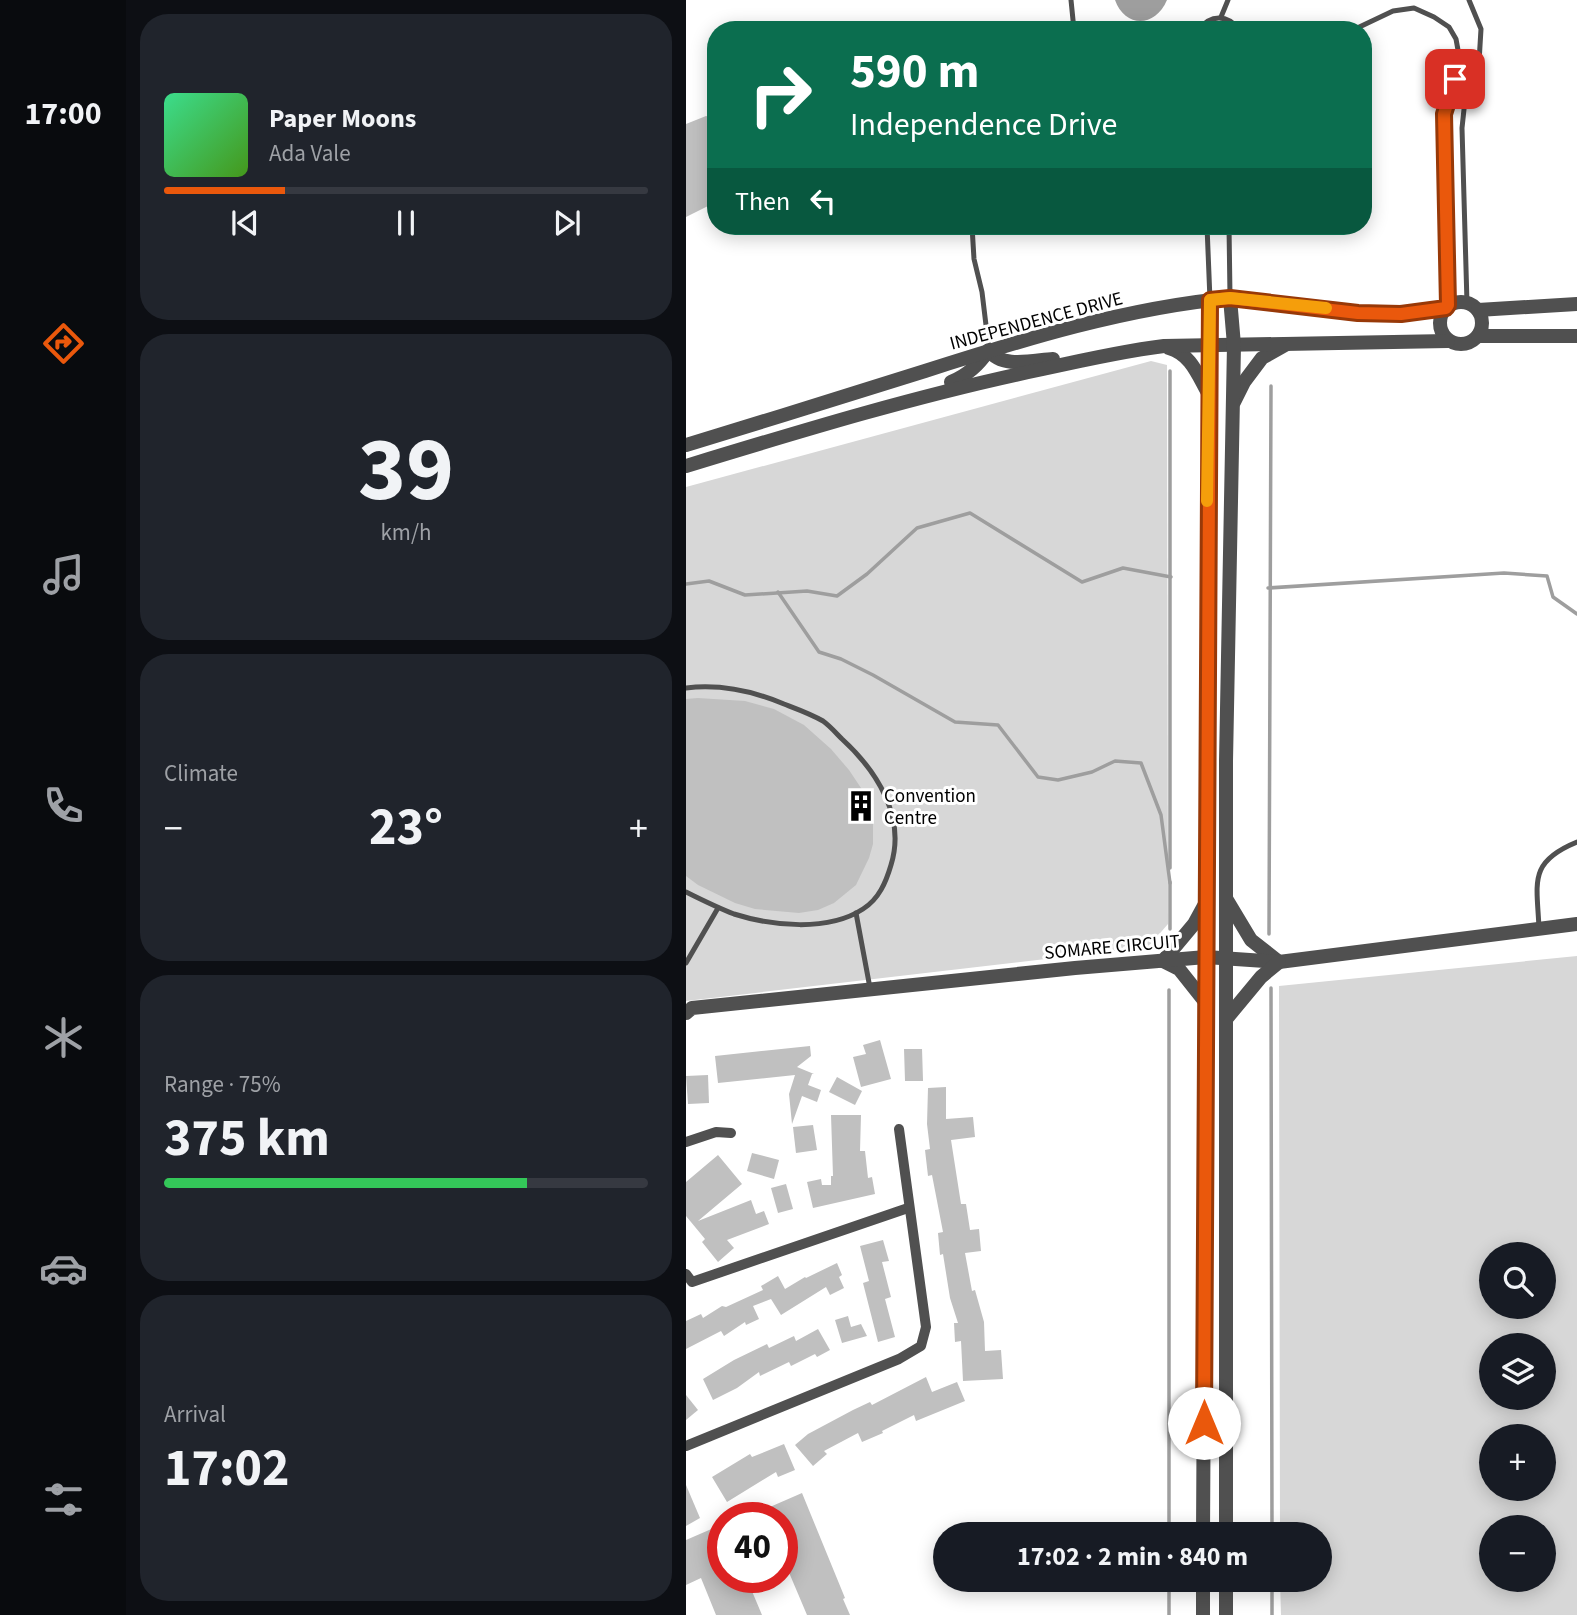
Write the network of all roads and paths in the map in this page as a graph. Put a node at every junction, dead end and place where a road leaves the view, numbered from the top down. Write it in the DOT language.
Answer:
graph roads {
  1 [pos="1071,0"];
  2 [pos="1228,0"];
  3 [pos="1469,0"];
  4 [pos="1220,17"];
  5 [pos="1073,21"];
  6 [pos="1206,21"];
  7 [pos="1230,21"];
  8 [pos="1372,21"];
  9 [pos="973,235"];
  10 [pos="1207,235"];
  11 [pos="1229,235"];
  12 [pos="1230,298"];
  13 [pos="1210,300"];
  14 [pos="1577,304"];
  15 [pos="1447,306"];
  16 [pos="1473,306"];
  17 [pos="1478,336"];
  18 [pos="1577,336"];
  19 [pos="1448,341"];
  20 [pos="1289,344"];
  21 [pos="1234,345"];
  22 [pos="1164,346"];
  23 [pos="1209,346"];
  24 [pos="989,350"];
  25 [pos="1084,360"];
  26 [pos="1208,393"];
  27 [pos="928,395"];
  28 [pos="1231,409"];
  29 [pos="686,446"];
  30 [pos="686,466"];
  31 [pos="686,688"];
  32 [pos="1577,842"];
  33 [pos="686,892"];
  34 [pos="1226,898"];
  35 [pos="1207,900"];
  36 [pos="718,908"];
  37 [pos="856,913"];
  38 [pos="1577,924"];
  39 [pos="1539,928"];
  40 [pos="1206,957"];
  41 [pos="1226,959"];
  42 [pos="1163,961"];
  43 [pos="1279,962"];
  44 [pos="686,963"];
  45 [pos="870,991"];
  46 [pos="1206,1003"];
  47 [pos="688,1009"];
  48 [pos="1227,1018"];
  49 [pos="899,1129"];
  50 [pos="732,1133"];
  51 [pos="686,1142"];
  52 [pos="908,1208"];
  53 [pos="688,1280"];
  54 [pos="686,1446"];
  55 [pos="1203,1522"];
  56 [pos="1226,1522"];
  57 [pos="1203,1592"];
  58 [pos="1226,1592"];
  59 [pos="1203,1615"];
  60 [pos="1226,1615"];
  1 -- 5 [label="lane"];
  2 -- 4 [label="lane"];
  3 -- 16 [label="lane"];
  4 -- 6 [label="lane"];
  4 -- 7 [label="lane"];
  8 -- 15 [label="lane"];
  9 -- 24 [label="lane"];
  10 -- 13 [label="lane"];
  11 -- 12 [label="lane"];
  12 -- 13 [label="street, INDEPENDENCE DRIVE"];
  12 -- 15 [label="street, INDEPENDENCE DRIVE"];
  12 -- 21 [label="street"];
  13 -- 23 [label="street"];
  13 -- 24 [label="street, INDEPENDENCE DRIVE"];
  14 -- 16 [label="street, INDEPENDENCE DRIVE"];
  15 -- 16 [label="street, INDEPENDENCE DRIVE"];
  15 -- 19 [label="street"];
  16 -- 17 [label="street"];
  17 -- 18 [label="street"];
  17 -- 19 [label="street"];
  19 -- 20 [label="street"];
  20 -- 21 [label="street"];
  20 -- 28 [label="street"];
  21 -- 23 [label="street"];
  21 -- 28 [label="street"];
  22 -- 23 [label="street"];
  22 -- 25 [label="street"];
  22 -- 26 [label="street"];
  23 -- 26 [label="street"];
  24 -- 25 [label="street"];
  24 -- 27 [label="street"];
  24 -- 29 [label="street, INDEPENDENCE DRIVE"];
  25 -- 27 [label="street"];
  26 -- 35 [label="street"];
  27 -- 30 [label="street"];
  28 -- 34 [label="street"];
  31 -- 37 [label="lane"];
  32 -- 39 [label="lane"];
  33 -- 36 [label="lane"];
  34 -- 41 [label="street"];
  34 -- 43 [label="street"];
  35 -- 40 [label="street"];
  35 -- 42 [label="street"];
  36 -- 37 [label="lane"];
  36 -- 44 [label="lane"];
  37 -- 45 [label="lane"];
  38 -- 39 [label="street, SOMARE CIRCUIT"];
  39 -- 43 [label="street, SOMARE CIRCUIT"];
  40 -- 41 [label="street, SOMARE CIRCUIT"];
  40 -- 42 [label="street, SOMARE CIRCUIT"];
  40 -- 46 [label="street"];
  41 -- 43 [label="street, SOMARE CIRCUIT"];
  41 -- 48 [label="street"];
  42 -- 45 [label="street, SOMARE CIRCUIT"];
  42 -- 46 [label="street"];
  43 -- 48 [label="street"];
  45 -- 47 [label="street, SOMARE CIRCUIT"];
  46 -- 55 [label="street"];
  48 -- 56 [label="street"];
  49 -- 52 [label="street"];
  50 -- 51 [label="street"];
  52 -- 53 [label="street"];
  52 -- 54 [label="street"];
  57 -- 59 [label="street"];
  58 -- 60 [label="street"];
}
